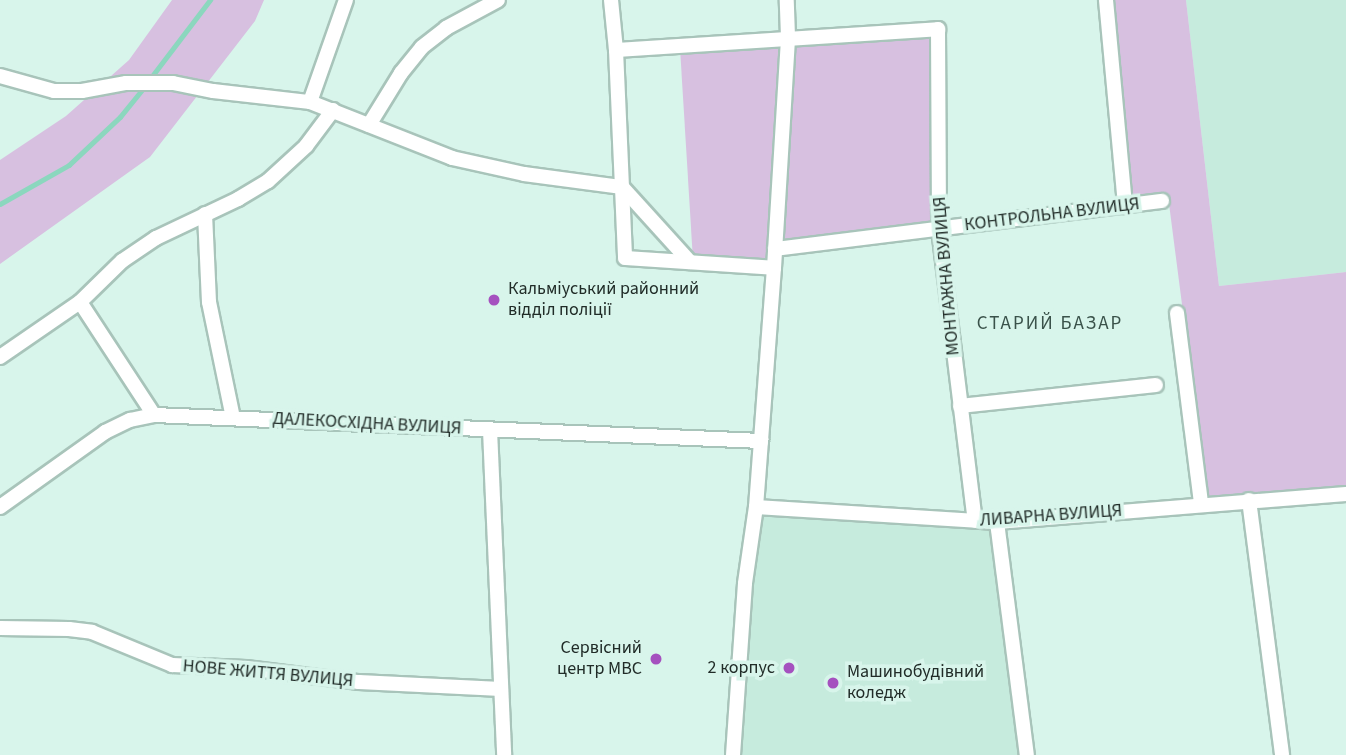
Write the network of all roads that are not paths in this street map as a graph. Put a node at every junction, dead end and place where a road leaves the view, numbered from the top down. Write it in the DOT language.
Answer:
graph roads {
  1 [pos="346,0"];
  2 [pos="498,0"];
  3 [pos="611,0"];
  4 [pos="787,0"];
  5 [pos="1106,0"];
  6 [pos="788,37"];
  7 [pos="616,50"];
  8 [pos="0,76"];
  9 [pos="310,102"];
  10 [pos="333,110"];
  11 [pos="369,125"];
  12 [pos="622,187"];
  13 [pos="1162,201"];
  14 [pos="1125,206"];
  15 [pos="205,214"];
  16 [pos="939,229"];
  17 [pos="775,249"];
  18 [pos="690,262"];
  19 [pos="774,268"];
  20 [pos="80,302"];
  21 [pos="1177,313"];
  22 [pos="0,357"];
  23 [pos="1156,385"];
  24 [pos="960,406"];
  25 [pos="154,415"];
  26 [pos="233,418"];
  27 [pos="490,429"];
  28 [pos="761,441"];
  29 [pos="1346,494"];
  30 [pos="1249,500"];
  31 [pos="1201,505"];
  32 [pos="0,507"];
  33 [pos="756,507"];
  34 [pos="975,521"];
  35 [pos="997,522"];
  36 [pos="0,628"];
  37 [pos="501,690"];
  38 [pos="504,755"];
  39 [pos="733,755"];
  40 [pos="1027,755"];
  41 [pos="1282,755"];
  1 -- 9 [label="street"];
  2 -- 11 [label="street"];
  3 -- 7 [label="street"];
  4 -- 6 [label="street"];
  5 -- 14 [label="street"];
  6 -- 7 [label="street"];
  6 -- 16 [label="street, МОНТАЖНА ВУЛИЦЯ"];
  6 -- 17 [label="street"];
  7 -- 12 [label="street"];
  8 -- 9 [label="street"];
  9 -- 10 [label="street"];
  10 -- 11 [label="street"];
  10 -- 15 [label="street"];
  11 -- 12 [label="street"];
  12 -- 18 [label="street"];
  12 -- 18 [label="street"];
  13 -- 14 [label="street, КОНТРОЛЬНА ВУЛИЦЯ"];
  14 -- 16 [label="street, КОНТРОЛЬНА ВУЛИЦЯ"];
  15 -- 20 [label="street"];
  15 -- 26 [label="street"];
  16 -- 17 [label="street, КОНТРОЛЬНА ВУЛИЦЯ"];
  16 -- 24 [label="street, МОНТАЖНА ВУЛИЦЯ"];
  17 -- 19 [label="street"];
  18 -- 19 [label="street"];
  19 -- 28 [label="street"];
  20 -- 22 [label="street"];
  20 -- 25 [label="street"];
  21 -- 31 [label="street"];
  23 -- 24 [label="street"];
  24 -- 34 [label="street, МОНТАЖНА ВУЛИЦЯ"];
  25 -- 26 [label="street, ДАЛЕКОСХІДНА ВУЛИЦЯ"];
  25 -- 32 [label="street, ДАЛЕКОСХІДНА ВУЛИЦЯ"];
  26 -- 27 [label="street, ДАЛЕКОСХІДНА ВУЛИЦЯ"];
  27 -- 28 [label="street, ДАЛЕКОСХІДНА ВУЛИЦЯ"];
  27 -- 37 [label="street"];
  28 -- 33 [label="street"];
  29 -- 30 [label="street, ЛИВАРНА ВУЛИЦЯ"];
  30 -- 31 [label="street, ЛИВАРНА ВУЛИЦЯ"];
  30 -- 41 [label="street"];
  31 -- 35 [label="street, ЛИВАРНА ВУЛИЦЯ"];
  33 -- 34 [label="street, ЛИВАРНА ВУЛИЦЯ"];
  33 -- 39 [label="street"];
  34 -- 35 [label="street, ЛИВАРНА ВУЛИЦЯ"];
  35 -- 40 [label="street"];
  36 -- 37 [label="street, НОВЕ ЖИТТЯ ВУЛИЦЯ"];
  37 -- 38 [label="street"];
}
